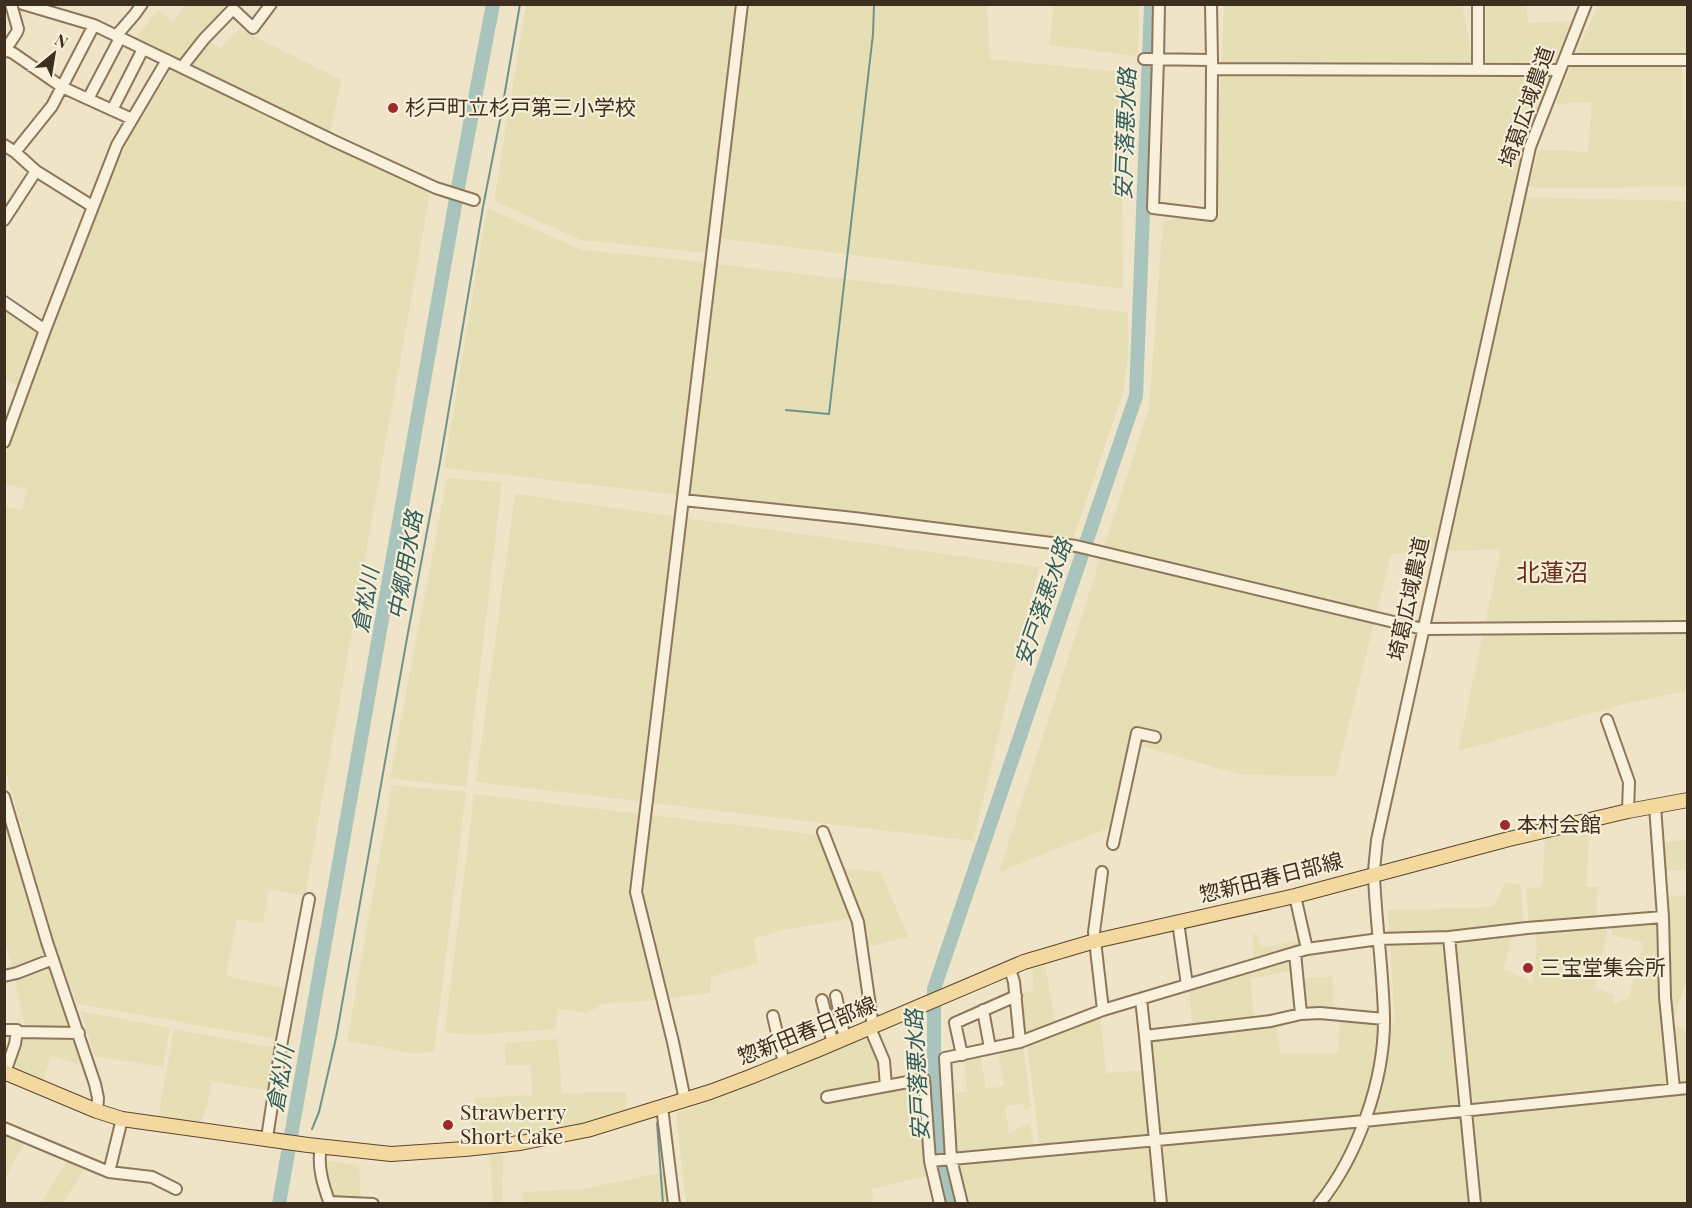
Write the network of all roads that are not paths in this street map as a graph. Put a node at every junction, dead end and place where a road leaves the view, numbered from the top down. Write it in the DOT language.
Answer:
graph roads {
  1 [pos="10,4"];
  2 [pos="23,4"];
  3 [pos="142,4"];
  4 [pos="271,4"];
  5 [pos="742,4"];
  6 [pos="1159,4"];
  7 [pos="1211,4"];
  8 [pos="1479,4"];
  9 [pos="1586,4"];
  10 [pos="231,7"];
  11 [pos="94,25"];
  12 [pos="118,37"];
  13 [pos="143,49"];
  14 [pos="5,51"];
  15 [pos="1144,59"];
  16 [pos="1157,59"];
  17 [pos="167,60"];
  18 [pos="1688,60"];
  19 [pos="1212,64"];
  20 [pos="1562,65"];
  21 [pos="182,67"];
  22 [pos="1478,69"];
  23 [pos="62,87"];
  24 [pos="88,99"];
  25 [pos="112,110"];
  26 [pos="132,119"];
  27 [pos="4,145"];
  28 [pos="15,152"];
  29 [pos="36,171"];
  30 [pos="474,200"];
  31 [pos="93,206"];
  32 [pos="4,220"];
  33 [pos="4,302"];
  34 [pos="45,330"];
  35 [pos="4,442"];
  36 [pos="684,500"];
  37 [pos="1688,627"];
  38 [pos="1423,629"];
  39 [pos="1607,720"];
  40 [pos="1155,736"];
  41 [pos="4,797"];
  42 [pos="1688,800"];
  43 [pos="1655,806"];
  44 [pos="1628,811"];
  45 [pos="9,832"];
  46 [pos="823,832"];
  47 [pos="1113,844"];
  48 [pos="1102,872"];
  49 [pos="1374,874"];
  50 [pos="1295,896"];
  51 [pos="309,899"];
  52 [pos="1663,917"];
  53 [pos="1179,922"];
  54 [pos="1449,937"];
  55 [pos="1379,939"];
  56 [pos="1095,941"];
  57 [pos="1307,949"];
  58 [pos="1295,953"];
  59 [pos="53,959"];
  60 [pos="1010,969"];
  61 [pos="4,976"];
  62 [pos="1187,985"];
  63 [pos="836,996"];
  64 [pos="1016,996"];
  65 [pos="822,999"];
  66 [pos="1141,999"];
  67 [pos="983,1010"];
  68 [pos="1103,1010"];
  69 [pos="1301,1014"];
  70 [pos="773,1016"];
  71 [pos="1384,1019"];
  72 [pos="871,1028"];
  73 [pos="4,1030"];
  74 [pos="17,1032"];
  75 [pos="79,1033"];
  76 [pos="1145,1036"];
  77 [pos="839,1041"];
  78 [pos="1020,1042"];
  79 [pos="990,1048"];
  80 [pos="962,1055"];
  81 [pos="784,1063"];
  82 [pos="5,1072"];
  83 [pos="886,1086"];
  84 [pos="1688,1088"];
  85 [pos="1674,1089"];
  86 [pos="827,1097"];
  87 [pos="685,1100"];
  88 [pos="662,1107"];
  89 [pos="1466,1110"];
  90 [pos="97,1112"];
  91 [pos="122,1119"];
  92 [pos="1364,1121"];
  93 [pos="4,1128"];
  94 [pos="267,1138"];
  95 [pos="1155,1141"];
  96 [pos="315,1145"];
  97 [pos="951,1159"];
  98 [pos="930,1161"];
  99 [pos="109,1172"];
  100 [pos="176,1189"];
  101 [pos="330,1203"];
  102 [pos="373,1203"];
  103 [pos="674,1203"];
  104 [pos="940,1203"];
  105 [pos="962,1203"];
  106 [pos="1161,1203"];
  107 [pos="1319,1203"];
  108 [pos="1475,1203"];
  1 -- 14 [label="street"];
  2 -- 11 [label="street"];
  3 -- 12 [label="street"];
  4 -- 10 [label="street"];
  5 -- 36 [label="street"];
  6 -- 16 [label="street"];
  7 -- 19 [label="street"];
  8 -- 22 [label="street"];
  9 -- 20 [label="street, 埼葛広域農道"];
  10 -- 21 [label="street"];
  11 -- 12 [label="street"];
  11 -- 23 [label="street"];
  12 -- 13 [label="street"];
  12 -- 24 [label="street"];
  13 -- 17 [label="street"];
  13 -- 25 [label="street"];
  14 -- 23 [label="street"];
  15 -- 16 [label="street"];
  16 -- 19 [label="street"];
  16 -- 19 [label="street"];
  17 -- 21 [label="street"];
  17 -- 26 [label="street"];
  18 -- 20 [label="street"];
  19 -- 22 [label="street"];
  20 -- 22 [label="street"];
  20 -- 38 [label="street, 埼葛広域農道"];
  21 -- 30 [label="street"];
  23 -- 24 [label="street"];
  23 -- 28 [label="street"];
  24 -- 25 [label="street"];
  25 -- 26 [label="street"];
  26 -- 31 [label="street"];
  27 -- 28 [label="street"];
  28 -- 29 [label="street"];
  29 -- 31 [label="street"];
  29 -- 32 [label="street"];
  31 -- 34 [label="street"];
  33 -- 34 [label="street"];
  34 -- 35 [label="street"];
  36 -- 38 [label="street"];
  36 -- 87 [label="street"];
  37 -- 38 [label="street"];
  38 -- 49 [label="street, 埼葛広域農道"];
  39 -- 44 [label="street"];
  40 -- 47 [label="street"];
  41 -- 45 [label="street"];
  42 -- 43 [label="main road, 惣新田春日部線"];
  43 -- 44 [label="main road, 惣新田春日部線"];
  43 -- 52 [label="street"];
  44 -- 49 [label="main road, 惣新田春日部線"];
  45 -- 59 [label="street"];
  46 -- 72 [label="street"];
  48 -- 56 [label="street"];
  49 -- 50 [label="main road, 惣新田春日部線"];
  49 -- 55 [label="street, 埼葛広域農道"];
  50 -- 53 [label="main road, 惣新田春日部線"];
  50 -- 57 [label="street"];
  51 -- 94 [label="street"];
  52 -- 54 [label="street"];
  52 -- 85 [label="street"];
  53 -- 56 [label="main road, 惣新田春日部線"];
  53 -- 62 [label="street"];
  54 -- 55 [label="street"];
  54 -- 89 [label="street"];
  55 -- 57 [label="street"];
  55 -- 71 [label="street, 埼葛広域農道"];
  56 -- 60 [label="main road, 惣新田春日部線"];
  56 -- 68 [label="street"];
  57 -- 58 [label="street"];
  58 -- 62 [label="street"];
  58 -- 69 [label="street"];
  59 -- 61 [label="street"];
  59 -- 75 [label="street"];
  60 -- 64 [label="street"];
  60 -- 72 [label="main road, 惣新田春日部線"];
  62 -- 66 [label="street"];
  63 -- 77 [label="street"];
  64 -- 67 [label="street"];
  64 -- 78 [label="street"];
  65 -- 77 [label="street"];
  66 -- 68 [label="street"];
  66 -- 76 [label="street"];
  67 -- 79 [label="street"];
  67 -- 80 [label="street"];
  68 -- 78 [label="street"];
  69 -- 71 [label="street"];
  69 -- 76 [label="street"];
  70 -- 81 [label="street"];
  71 -- 92 [label="street, 埼葛広域農道"];
  72 -- 77 [label="main road, 惣新田春日部線"];
  72 -- 83 [label="street"];
  73 -- 74 [label="street"];
  74 -- 75 [label="street"];
  74 -- 82 [label="street"];
  75 -- 90 [label="street"];
  76 -- 95 [label="street"];
  77 -- 81 [label="main road, 惣新田春日部線"];
  78 -- 79 [label="street"];
  79 -- 80 [label="street"];
  80 -- 97 [label="street"];
  81 -- 87 [label="main road, 惣新田春日部線"];
  82 -- 90 [label="main road, 惣新田春日部線"];
  83 -- 86 [label="street"];
  83 -- 98 [label="street"];
  84 -- 85 [label="street"];
  85 -- 89 [label="street"];
  87 -- 88 [label="main road, 惣新田春日部線"];
  88 -- 96 [label="main road, 惣新田春日部線"];
  88 -- 103 [label="street"];
  89 -- 92 [label="street"];
  89 -- 108 [label="street"];
  90 -- 91 [label="main road, 惣新田春日部線"];
  91 -- 94 [label="main road, 惣新田春日部線"];
  91 -- 99 [label="street"];
  92 -- 95 [label="street"];
  92 -- 107 [label="street, 埼葛広域農道"];
  93 -- 99 [label="street"];
  94 -- 96 [label="main road, 惣新田春日部線"];
  95 -- 97 [label="street"];
  95 -- 106 [label="street"];
  96 -- 101 [label="street"];
  97 -- 98 [label="street"];
  97 -- 105 [label="street"];
  98 -- 104 [label="street"];
  99 -- 100 [label="street"];
  101 -- 102 [label="street"];
}
